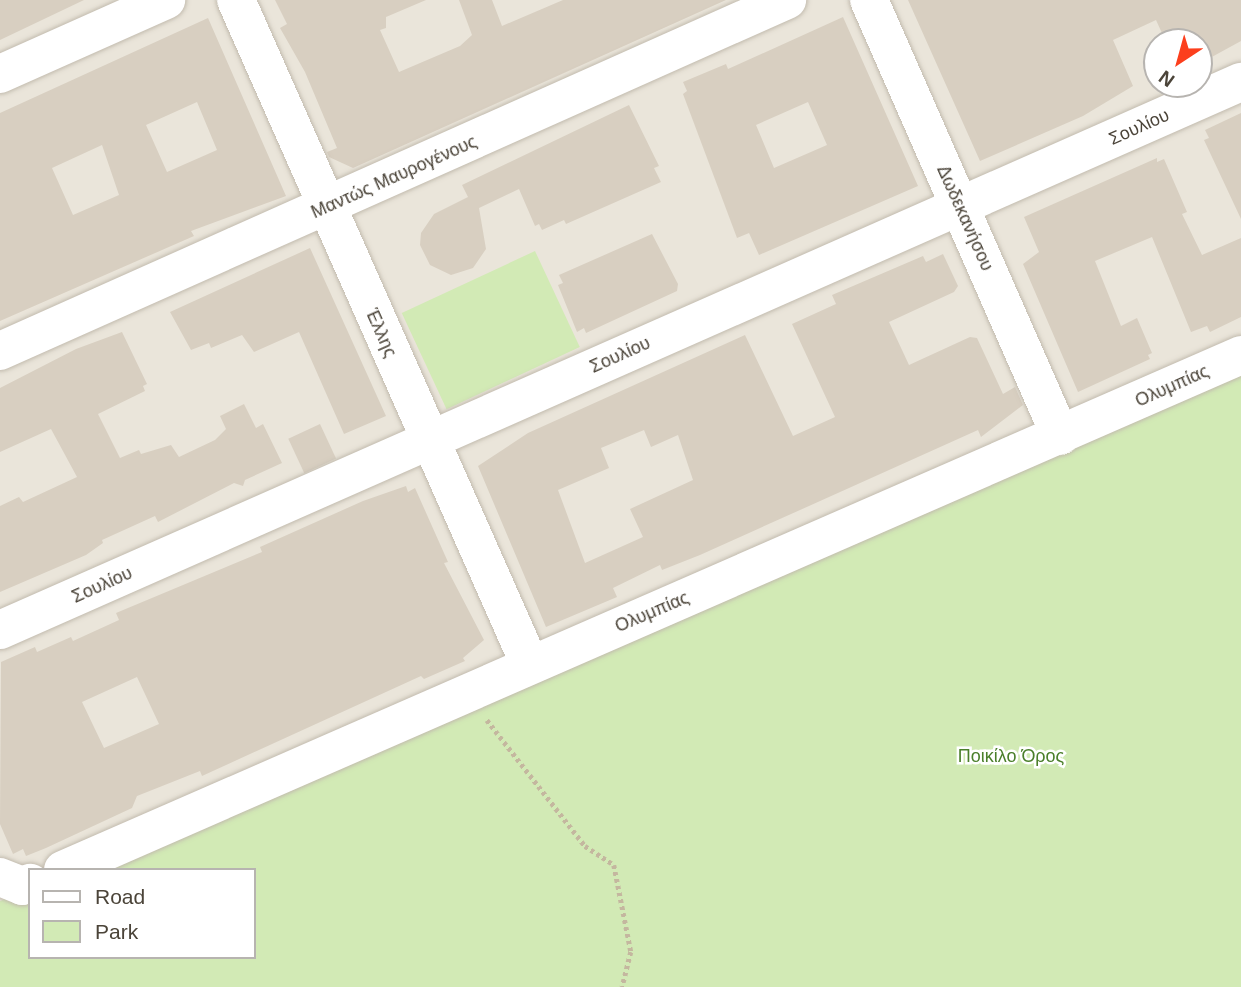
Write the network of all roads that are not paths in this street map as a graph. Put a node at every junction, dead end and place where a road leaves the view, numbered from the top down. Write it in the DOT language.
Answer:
graph roads {
  1 [pos="166,0"];
  2 [pos="236,0"];
  3 [pos="788,0"];
  4 [pos="869,0"];
  5 [pos="0,74"];
  6 [pos="1241,82"];
  7 [pos="960,206"];
  8 [pos="326,208"];
  9 [pos="0,351"];
  10 [pos="1241,355"];
  11 [pos="1060,436"];
  12 [pos="428,439"];
  13 [pos="0,630"];
  14 [pos="530,665"];
  15 [pos="68,868"];
  1 -- 5 [label="street"];
  2 -- 8 [label="street, Έλλης"];
  3 -- 8 [label="street, Μαντώς Μαυρογένους"];
  4 -- 7 [label="street, Δωδεκανήσου"];
  6 -- 7 [label="street, Σουλίου"];
  7 -- 11 [label="street, Δωδεκανήσου"];
  7 -- 12 [label="street, Σουλίου"];
  8 -- 9 [label="street, Μαντώς Μαυρογένους"];
  8 -- 12 [label="street, Έλλης"];
  10 -- 11 [label="street, Ολυμπίας"];
  11 -- 14 [label="street, Ολυμπίας"];
  12 -- 13 [label="street, Σουλίου"];
  12 -- 14 [label="street, Έλλης"];
  14 -- 15 [label="street, Ολυμπίας"];
}
